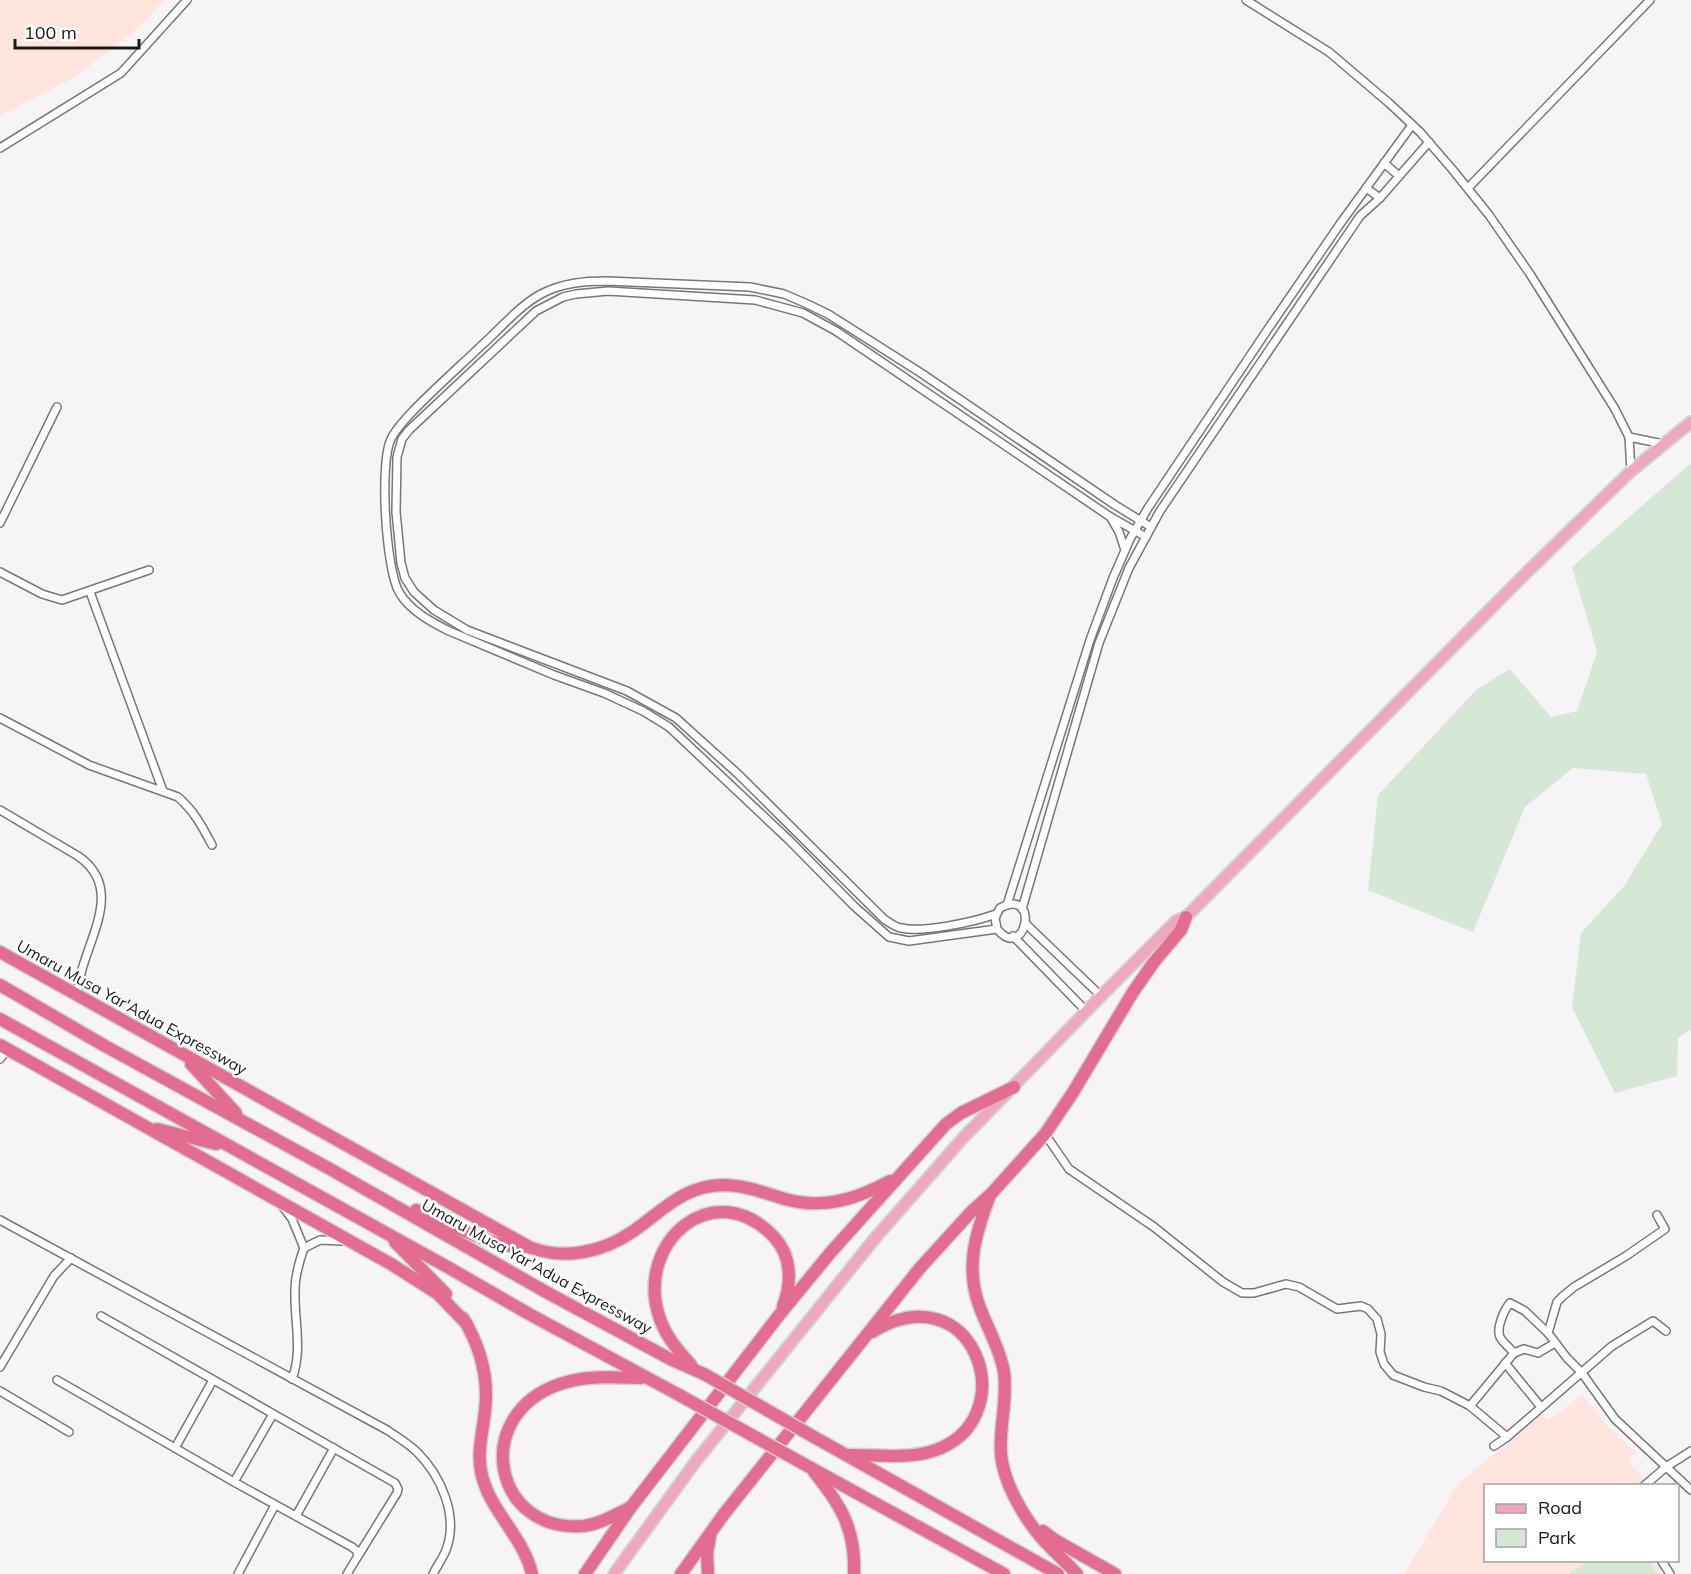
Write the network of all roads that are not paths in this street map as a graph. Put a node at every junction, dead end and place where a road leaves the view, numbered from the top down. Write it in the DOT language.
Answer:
graph roads {
  1 [pos="187,0"];
  2 [pos="1246,0"];
  3 [pos="1650,0"];
  4 [pos="1412,125"];
  5 [pos="1429,142"];
  6 [pos="0,148"];
  7 [pos="1384,163"];
  8 [pos="1399,176"];
  9 [pos="1366,188"];
  10 [pos="1468,188"];
  11 [pos="1380,198"];
  12 [pos="57,407"];
  13 [pos="1691,422"];
  14 [pos="1629,437"];
  15 [pos="1663,444"];
  16 [pos="1631,471"];
  17 [pos="1148,508"];
  18 [pos="1124,511"];
  19 [pos="1109,516"];
  20 [pos="1141,521"];
  21 [pos="0,523"];
  22 [pos="1151,527"];
  23 [pos="1135,532"];
  24 [pos="1146,537"];
  25 [pos="1125,550"];
  26 [pos="149,570"];
  27 [pos="0,572"];
  28 [pos="90,592"];
  29 [pos="423,601"];
  30 [pos="416,610"];
  31 [pos="0,718"];
  32 [pos="738,774"];
  33 [pos="729,782"];
  34 [pos="163,791"];
  35 [pos="1039,803"];
  36 [pos="1050,806"];
  37 [pos="0,810"];
  38 [pos="798,833"];
  39 [pos="789,840"];
  40 [pos="212,845"];
  41 [pos="862,898"];
  42 [pos="1007,905"];
  43 [pos="854,906"];
  44 [pos="1022,909"];
  45 [pos="996,914"];
  46 [pos="1186,917"];
  47 [pos="1026,924"];
  48 [pos="997,929"];
  49 [pos="1013,936"];
  50 [pos="1,953"];
  51 [pos="0,985"];
  52 [pos="77,996"];
  53 [pos="1101,996"];
  54 [pos="1086,1011"];
  55 [pos="0,1019"];
  56 [pos="2,1051"];
  57 [pos="182,1055"];
  58 [pos="1014,1087"];
  59 [pos="243,1121"];
  60 [pos="141,1125"];
  61 [pos="1045,1134"];
  62 [pos="234,1149"];
  63 [pos="899,1176"];
  64 [pos="991,1194"];
  65 [pos="279,1202"];
  66 [pos="397,1207"];
  67 [pos="1657,1215"];
  68 [pos="0,1220"];
  69 [pos="388,1235"];
  70 [pos="350,1241"];
  71 [pos="304,1248"];
  72 [pos="531,1248"];
  73 [pos="71,1258"];
  74 [pos="780,1314"];
  75 [pos="101,1316"];
  76 [pos="467,1324"];
  77 [pos="1666,1331"];
  78 [pos="1548,1333"];
  79 [pos="866,1335"];
  80 [pos="1556,1343"];
  81 [pos="1514,1353"];
  82 [pos="1504,1363"];
  83 [pos="0,1368"];
  84 [pos="699,1371"];
  85 [pos="1582,1373"];
  86 [pos="645,1378"];
  87 [pos="57,1380"];
  88 [pos="213,1380"];
  89 [pos="292,1380"];
  90 [pos="0,1391"];
  91 [pos="1470,1406"];
  92 [pos="1541,1407"];
  93 [pos="273,1414"];
  94 [pos="69,1432"];
  95 [pos="1507,1437"];
  96 [pos="1494,1446"];
  97 [pos="175,1448"];
  98 [pos="334,1448"];
  99 [pos="1691,1451"];
  100 [pos="846,1455"];
  101 [pos="806,1465"];
  102 [pos="1666,1467"];
  103 [pos="234,1482"];
  104 [pos="1645,1484"];
  105 [pos="1691,1490"];
  106 [pos="275,1505"];
  107 [pos="631,1507"];
  108 [pos="296,1516"];
  109 [pos="1029,1518"];
  110 [pos="711,1534"];
  111 [pos="358,1556"];
  112 [pos="238,1574"];
  113 [pos="347,1574"];
  114 [pos="433,1574"];
  115 [pos="532,1574"];
  116 [pos="585,1574"];
  117 [pos="614,1574"];
  118 [pos="681,1574"];
  119 [pos="708,1574"];
  120 [pos="854,1574"];
  121 [pos="1004,1574"];
  122 [pos="1058,1574"];
  123 [pos="1077,1574"];
  124 [pos="1115,1574"];
  1 -- 6 [label="street"];
  2 -- 4 [label="street"];
  3 -- 10 [label="street"];
  4 -- 5 [label="street"];
  4 -- 7 [label="street"];
  5 -- 8 [label="street"];
  5 -- 10 [label="street"];
  7 -- 8 [label="street"];
  7 -- 9 [label="street"];
  8 -- 11 [label="street"];
  9 -- 11 [label="street"];
  9 -- 17 [label="street"];
  10 -- 14 [label="street"];
  11 -- 22 [label="street"];
  12 -- 21 [label="street"];
  13 -- 15 [label="main road"];
  14 -- 15 [label="street"];
  14 -- 16 [label="street"];
  15 -- 16 [label="main road"];
  16 -- 46 [label="main road"];
  17 -- 18 [label="street"];
  17 -- 20 [label="street"];
  18 -- 20 [label="street"];
  18 -- 30 [label="street"];
  19 -- 23 [label="street"];
  19 -- 25 [label="street"];
  19 -- 29 [label="street"];
  20 -- 22 [label="street"];
  20 -- 23 [label="street"];
  22 -- 24 [label="street"];
  23 -- 24 [label="street"];
  23 -- 25 [label="street"];
  24 -- 36 [label="street"];
  25 -- 35 [label="street"];
  26 -- 28 [label="street"];
  27 -- 28 [label="street"];
  28 -- 34 [label="street"];
  29 -- 30 [label="street"];
  29 -- 32 [label="street"];
  30 -- 33 [label="street"];
  31 -- 34 [label="street"];
  32 -- 33 [label="street"];
  32 -- 38 [label="street"];
  33 -- 39 [label="street"];
  34 -- 40 [label="street"];
  35 -- 36 [label="street"];
  35 -- 42 [label="street"];
  36 -- 44 [label="street"];
  37 -- 52 [label="street"];
  38 -- 39 [label="street"];
  38 -- 41 [label="street"];
  39 -- 43 [label="street"];
  41 -- 43 [label="street"];
  41 -- 45 [label="street"];
  42 -- 44 [label="street"];
  42 -- 45 [label="street"];
  43 -- 48 [label="street"];
  44 -- 47 [label="street"];
  45 -- 48 [label="street"];
  46 -- 53 [label="main road"];
  46 -- 61 [label="highway"];
  47 -- 49 [label="street"];
  47 -- 53 [label="street"];
  48 -- 49 [label="street"];
  49 -- 54 [label="street"];
  50 -- 52 [label="highway, Umaru Musa Yar'Adua Expressway"];
  51 -- 59 [label="highway, Umaru Musa Yar'Adua Expressway"];
  52 -- 57 [label="highway, Umaru Musa Yar'Adua Expressway"];
  53 -- 54 [label="main road"];
  54 -- 58 [label="main road"];
  55 -- 62 [label="highway"];
  56 -- 60 [label="highway"];
  57 -- 59 [label="highway"];
  57 -- 72 [label="highway, Umaru Musa Yar'Adua Expressway"];
  58 -- 63 [label="highway"];
  58 -- 117 [label="main road"];
  59 -- 66 [label="highway, Umaru Musa Yar'Adua Expressway"];
  60 -- 62 [label="highway"];
  60 -- 65 [label="highway"];
  61 -- 64 [label="highway"];
  61 -- 91 [label="street"];
  62 -- 69 [label="highway"];
  63 -- 72 [label="highway"];
  63 -- 74 [label="highway"];
  64 -- 79 [label="highway"];
  64 -- 109 [label="highway"];
  65 -- 70 [label="highway"];
  65 -- 71 [label="street"];
  66 -- 72 [label="highway"];
  66 -- 84 [label="highway, Umaru Musa Yar'Adua Expressway"];
  67 -- 78 [label="street"];
  68 -- 73 [label="street"];
  69 -- 76 [label="highway"];
  69 -- 86 [label="highway"];
  70 -- 71 [label="street"];
  70 -- 76 [label="highway"];
  71 -- 89 [label="street"];
  73 -- 83 [label="street"];
  73 -- 89 [label="street"];
  74 -- 84 [label="highway"];
  74 -- 107 [label="highway"];
  75 -- 88 [label="street"];
  76 -- 115 [label="highway"];
  77 -- 85 [label="street"];
  78 -- 80 [label="street"];
  78 -- 81 [label="street"];
  79 -- 100 [label="highway"];
  79 -- 110 [label="highway"];
  80 -- 81 [label="street"];
  80 -- 85 [label="street"];
  81 -- 82 [label="street"];
  82 -- 91 [label="street"];
  82 -- 92 [label="street"];
  84 -- 100 [label="highway, Umaru Musa Yar'Adua Expressway, bridge"];
  85 -- 92 [label="street"];
  85 -- 102 [label="street"];
  86 -- 101 [label="highway, bridge"];
  86 -- 107 [label="highway"];
  87 -- 97 [label="street"];
  88 -- 93 [label="street"];
  88 -- 97 [label="street"];
  89 -- 114 [label="street"];
  90 -- 94 [label="street"];
  91 -- 95 [label="street"];
  92 -- 95 [label="street"];
  93 -- 98 [label="street"];
  93 -- 103 [label="street"];
  95 -- 96 [label="street"];
  97 -- 103 [label="street"];
  98 -- 108 [label="street"];
  98 -- 111 [label="street"];
  99 -- 102 [label="street"];
  100 -- 122 [label="highway, Umaru Musa Yar'Adua Expressway"];
  101 -- 120 [label="highway"];
  101 -- 121 [label="highway"];
  102 -- 104 [label="street"];
  102 -- 105 [label="street"];
  103 -- 106 [label="street"];
  106 -- 108 [label="street"];
  106 -- 112 [label="street"];
  107 -- 116 [label="highway"];
  108 -- 111 [label="street"];
  109 -- 123 [label="highway"];
  109 -- 124 [label="highway"];
  110 -- 118 [label="highway"];
  110 -- 119 [label="highway"];
  111 -- 113 [label="street"];
}
